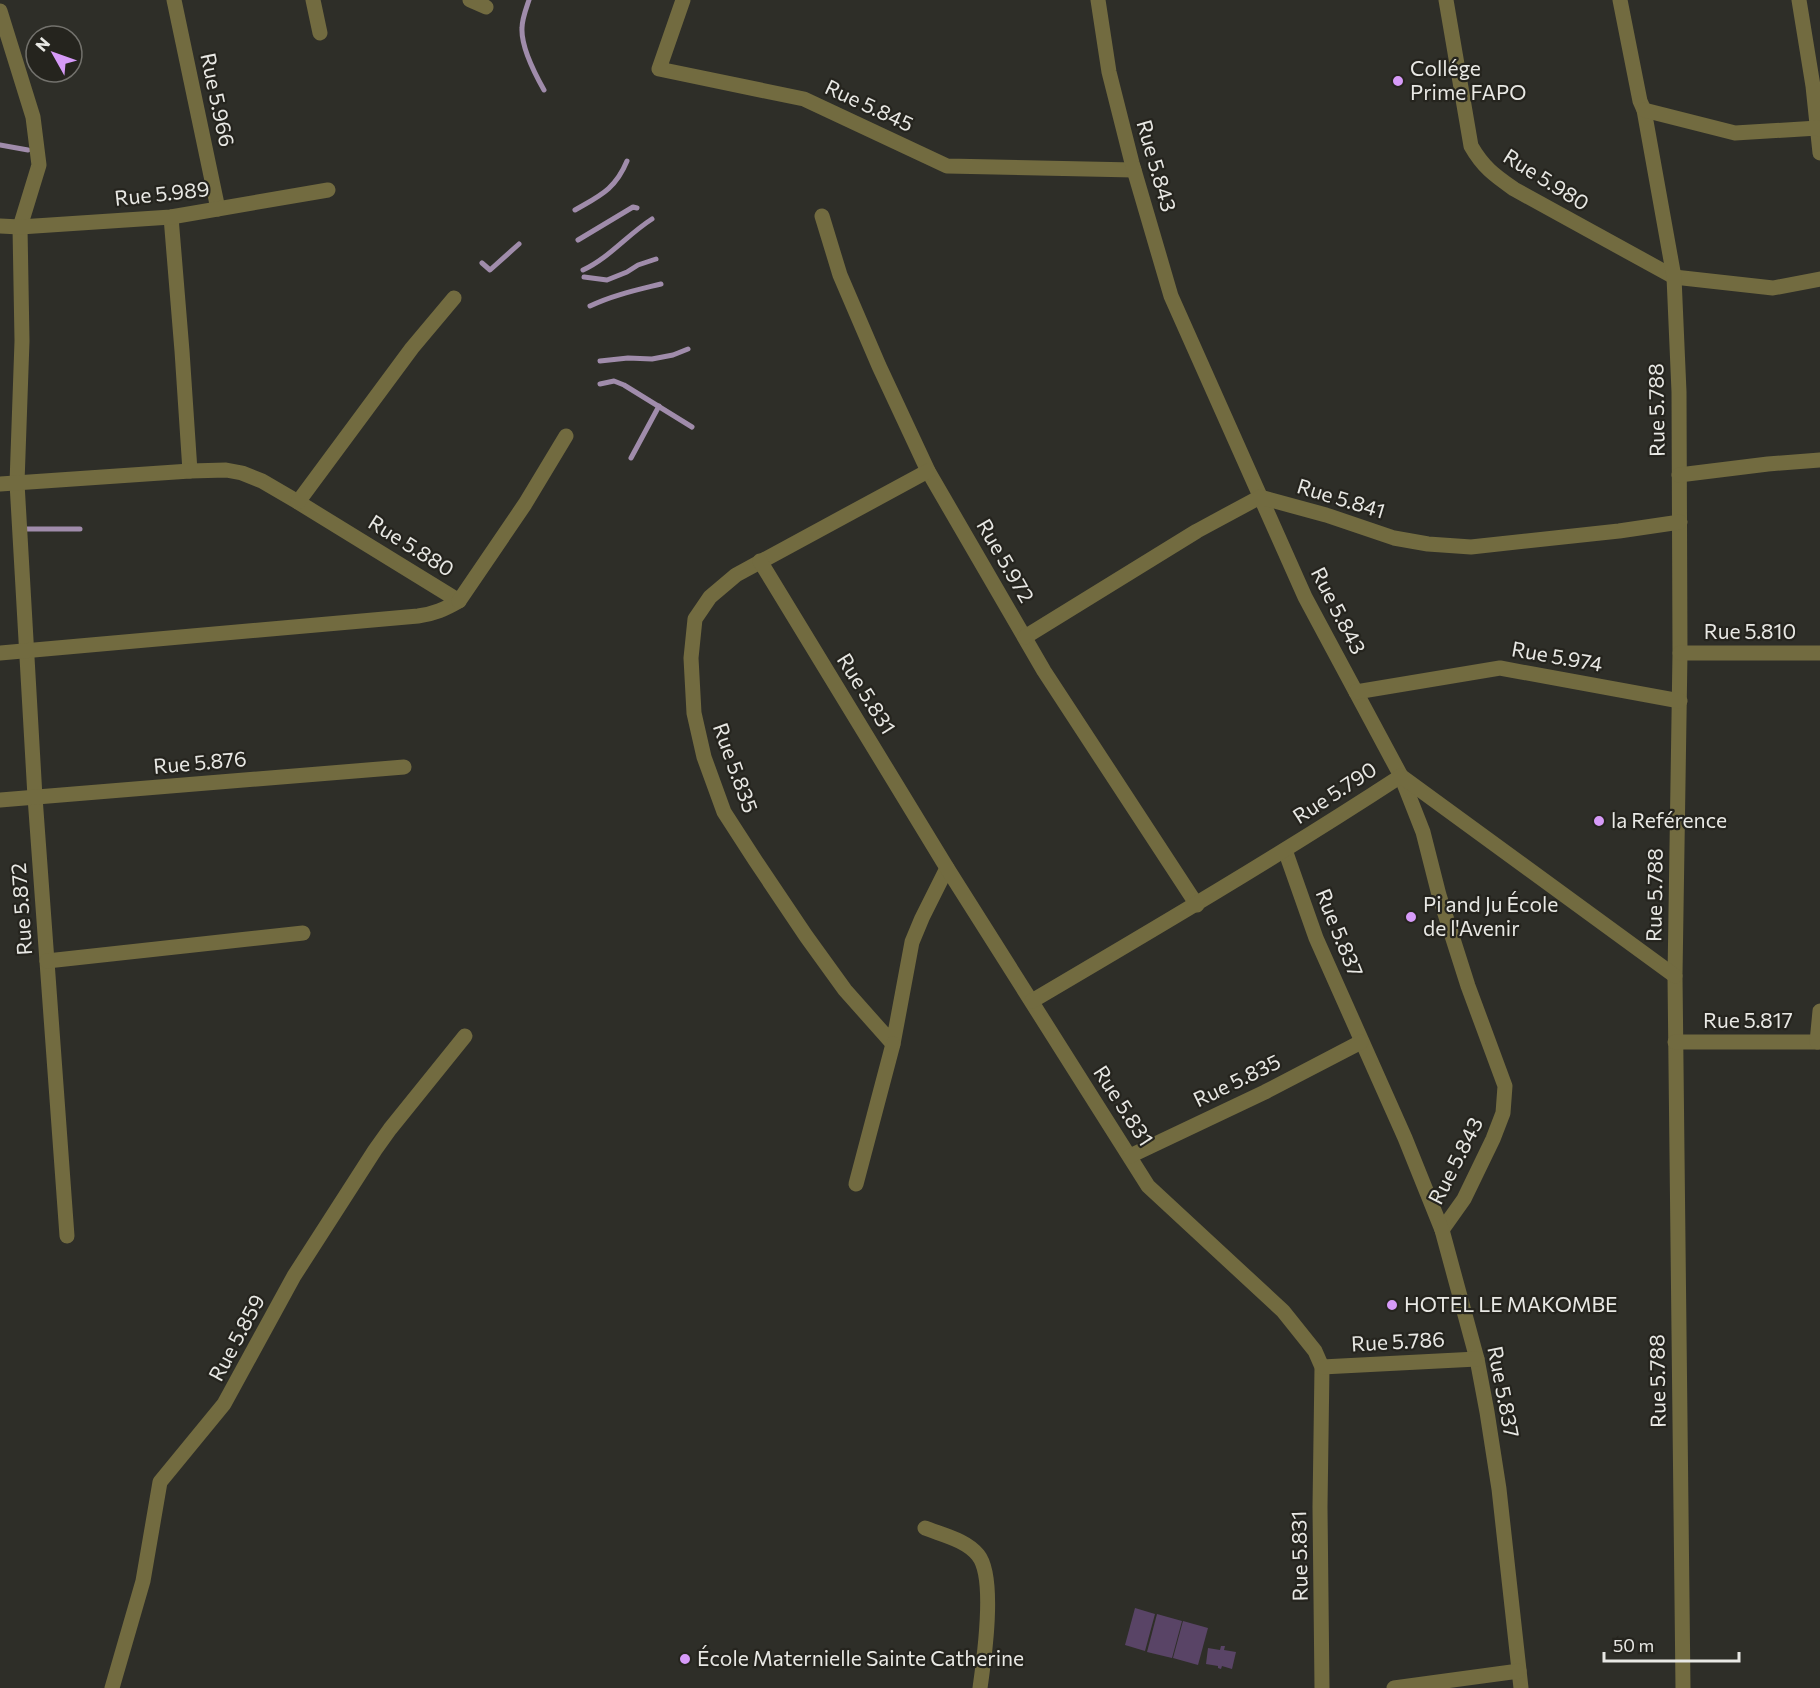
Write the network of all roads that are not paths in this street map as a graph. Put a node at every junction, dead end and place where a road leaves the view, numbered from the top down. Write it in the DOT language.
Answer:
graph roads {
  1 [pos="174,0"];
  2 [pos="313,0"];
  3 [pos="470,0"];
  4 [pos="683,0"];
  5 [pos="1098,0"];
  6 [pos="1446,0"];
  7 [pos="1620,0"];
  8 [pos="1799,0"];
  9 [pos="486,7"];
  10 [pos="0,11"];
  11 [pos="320,33"];
  12 [pos="1644,110"];
  13 [pos="1819,129"];
  14 [pos="1820,153"];
  15 [pos="1134,170"];
  16 [pos="328,190"];
  17 [pos="218,209"];
  18 [pos="822,216"];
  19 [pos="171,218"];
  20 [pos="0,226"];
  21 [pos="20,227"];
  22 [pos="1674,277"];
  23 [pos="1820,279"];
  24 [pos="454,297"];
  25 [pos="566,436"];
  26 [pos="1820,460"];
  27 [pos="190,471"];
  28 [pos="928,471"];
  29 [pos="1679,475"];
  30 [pos="17,483"];
  31 [pos="0,484"];
  32 [pos="1260,497"];
  33 [pos="298,501"];
  34 [pos="1680,522"];
  35 [pos="760,561"];
  36 [pos="459,601"];
  37 [pos="1025,637"];
  38 [pos="27,651"];
  39 [pos="1820,652"];
  40 [pos="0,653"];
  41 [pos="1680,654"];
  42 [pos="1356,692"];
  43 [pos="1680,701"];
  44 [pos="404,767"];
  45 [pos="1401,776"];
  46 [pos="35,797"];
  47 [pos="0,800"];
  48 [pos="1285,850"];
  49 [pos="947,868"];
  50 [pos="1197,904"];
  51 [pos="303,933"];
  52 [pos="47,961"];
  53 [pos="1675,976"];
  54 [pos="1032,1001"];
  55 [pos="1820,1011"];
  56 [pos="465,1036"];
  57 [pos="1361,1042"];
  58 [pos="1675,1042"];
  59 [pos="1818,1042"];
  60 [pos="893,1044"];
  61 [pos="1130,1156"];
  62 [pos="856,1184"];
  63 [pos="1443,1230"];
  64 [pos="67,1236"];
  65 [pos="1477,1359"];
  66 [pos="1322,1367"];
  67 [pos="925,1528"];
  68 [pos="1519,1671"];
  69 [pos="112,1688"];
  70 [pos="980,1688"];
  71 [pos="1322,1688"];
  72 [pos="1394,1688"];
  73 [pos="1521,1688"];
  74 [pos="1683,1688"];
  1 -- 17 [label="street, Rue 5.966"];
  2 -- 11 [label="street"];
  3 -- 9 [label="street"];
  4 -- 15 [label="street, Rue 5.845"];
  5 -- 15 [label="street, Rue 5.843"];
  6 -- 22 [label="street, Rue 5.980"];
  7 -- 12 [label="street, Rue 5.788"];
  8 -- 13 [label="street"];
  10 -- 21 [label="street, Rue 5.872"];
  12 -- 13 [label="street"];
  12 -- 22 [label="street, Rue 5.788"];
  13 -- 14 [label="street"];
  15 -- 32 [label="street, Rue 5.843"];
  16 -- 17 [label="street, Rue 5.989"];
  17 -- 19 [label="street, Rue 5.989"];
  18 -- 28 [label="street, Rue 5.972"];
  19 -- 21 [label="street, Rue 5.989"];
  19 -- 27 [label="street"];
  20 -- 21 [label="street, Rue 5.989"];
  21 -- 30 [label="street, Rue 5.872"];
  22 -- 23 [label="street"];
  22 -- 29 [label="street, Rue 5.788"];
  24 -- 33 [label="street"];
  25 -- 36 [label="street"];
  26 -- 29 [label="street"];
  27 -- 30 [label="street, Rue 5.880"];
  27 -- 33 [label="street, Rue 5.880"];
  28 -- 35 [label="street, Rue 5.835"];
  28 -- 37 [label="street, Rue 5.972"];
  29 -- 34 [label="street, Rue 5.788"];
  30 -- 31 [label="street, Rue 5.880"];
  30 -- 38 [label="street, Rue 5.872"];
  32 -- 34 [label="street, Rue 5.841"];
  32 -- 37 [label="street"];
  32 -- 42 [label="street, Rue 5.843"];
  33 -- 36 [label="street, Rue 5.880"];
  34 -- 41 [label="street, Rue 5.788"];
  35 -- 49 [label="street, Rue 5.831"];
  35 -- 60 [label="street, Rue 5.835"];
  36 -- 38 [label="street, Rue 5.880"];
  37 -- 50 [label="street, Rue 5.972"];
  38 -- 40 [label="street, Rue 5.880"];
  38 -- 46 [label="street, Rue 5.872"];
  39 -- 41 [label="street, Rue 5.810"];
  41 -- 43 [label="street, Rue 5.788"];
  42 -- 43 [label="street, Rue 5.974"];
  42 -- 45 [label="street, Rue 5.843"];
  43 -- 53 [label="street, Rue 5.788"];
  44 -- 46 [label="street, Rue 5.876"];
  45 -- 48 [label="street, Rue 5.790"];
  45 -- 53 [label="street, Rue 5.790"];
  45 -- 63 [label="street, Rue 5.843"];
  46 -- 47 [label="street, Rue 5.876"];
  46 -- 52 [label="street, Rue 5.872"];
  48 -- 50 [label="street, Rue 5.790"];
  48 -- 57 [label="street, Rue 5.837"];
  49 -- 54 [label="street, Rue 5.831"];
  49 -- 60 [label="street"];
  50 -- 54 [label="street, Rue 5.790"];
  51 -- 52 [label="street"];
  52 -- 64 [label="street, Rue 5.872"];
  53 -- 58 [label="street, Rue 5.788"];
  54 -- 61 [label="street, Rue 5.831"];
  55 -- 59 [label="street"];
  56 -- 69 [label="street, Rue 5.859"];
  57 -- 61 [label="street, Rue 5.835"];
  57 -- 63 [label="street, Rue 5.837"];
  58 -- 59 [label="street, Rue 5.817"];
  58 -- 74 [label="street, Rue 5.788"];
  60 -- 62 [label="street"];
  61 -- 66 [label="street, Rue 5.831"];
  63 -- 65 [label="street, Rue 5.837"];
  65 -- 66 [label="street, Rue 5.786"];
  65 -- 68 [label="street, Rue 5.837"];
  66 -- 71 [label="street, Rue 5.831"];
  67 -- 70 [label="street"];
  68 -- 72 [label="street"];
  68 -- 73 [label="street, Rue 5.837"];
}
